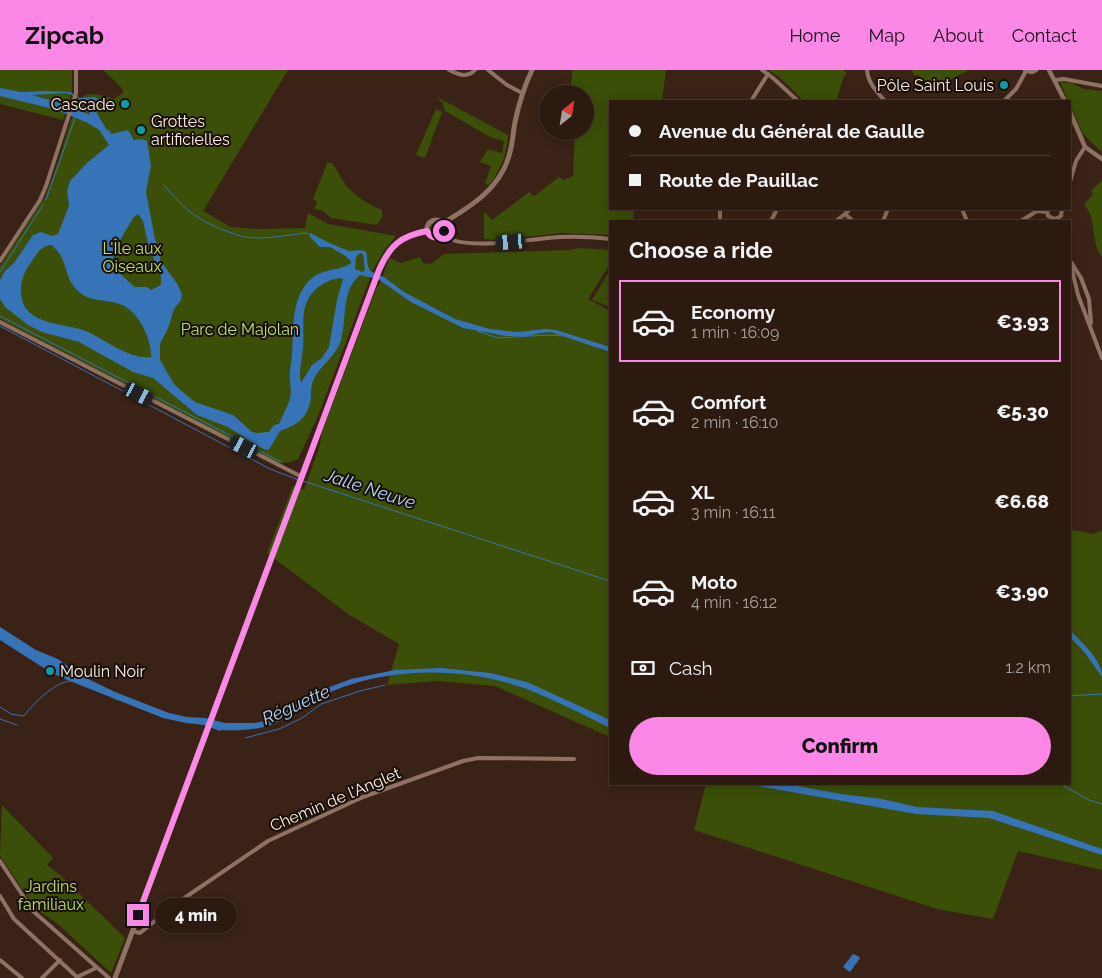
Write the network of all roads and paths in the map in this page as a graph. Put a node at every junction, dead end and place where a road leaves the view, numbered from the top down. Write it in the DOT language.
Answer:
graph roads {
  1 [pos="76,70"];
  2 [pos="449,70"];
  3 [pos="475,70"];
  4 [pos="532,70"];
  5 [pos="762,70"];
  6 [pos="867,70"];
  7 [pos="1026,70"];
  8 [pos="1036,70"];
  9 [pos="1049,70"];
  10 [pos="491,71"];
  11 [pos="768,74"];
  12 [pos="1055,80"];
  13 [pos="1102,86"];
  14 [pos="522,93"];
  15 [pos="752,100"];
  16 [pos="797,100"];
  17 [pos="884,100"];
  18 [pos="1005,100"];
  19 [pos="1065,100"];
  20 [pos="1071,114"];
  21 [pos="1085,147"];
  22 [pos="1102,159"];
  23 [pos="1071,178"];
  24 [pos="849,210"];
  25 [pos="1047,210"];
  26 [pos="845,214"];
  27 [pos="837,220"];
  28 [pos="852,220"];
  29 [pos="1023,220"];
  30 [pos="1057,220"];
  31 [pos="443,223"];
  32 [pos="427,231"];
  33 [pos="443,234"];
  34 [pos="609,239"];
  35 [pos="0,261"];
  36 [pos="1071,263"];
  37 [pos="1071,265"];
  38 [pos="1083,282"];
  39 [pos="1075,283"];
  40 [pos="1090,305"];
  41 [pos="1083,307"];
  42 [pos="0,322"];
  43 [pos="1092,330"];
  44 [pos="1102,358"];
  45 [pos="302,477"];
  46 [pos="574,759"];
  47 [pos="0,861"];
  48 [pos="0,896"];
  49 [pos="132,931"];
  50 [pos="0,960"];
  51 [pos="60,960"];
  52 [pos="96,968"];
  53 [pos="77,977"];
  54 [pos="22,978"];
  55 [pos="42,978"];
  56 [pos="108,978"];
  57 [pos="115,978"];
  1 -- 35 [label="street"];
  2 -- 3 [label="street"];
  4 -- 14 [label="main road"];
  5 -- 11 [label="street"];
  6 -- 17 [label="street"];
  7 -- 8 [label="street"];
  7 -- 18 [label="street"];
  9 -- 12 [label="street"];
  10 -- 14 [label="street"];
  11 -- 15 [label="street"];
  11 -- 16 [label="street"];
  12 -- 13 [label="street"];
  12 -- 19 [label="street"];
  14 -- 31 [label="main road"];
  20 -- 21 [label="street"];
  21 -- 22 [label="street"];
  21 -- 23 [label="street"];
  24 -- 26 [label="street"];
  25 -- 29 [label="street"];
  25 -- 30 [label="street"];
  26 -- 27 [label="street"];
  26 -- 28 [label="street"];
  31 -- 32 [label="main road"];
  31 -- 33 [label="main road"];
  32 -- 33 [label="main road"];
  32 -- 45 [label="main road"];
  33 -- 34 [label="street"];
  36 -- 38 [label="street"];
  37 -- 39 [label="street"];
  38 -- 39 [label="street"];
  38 -- 40 [label="street"];
  39 -- 41 [label="street"];
  40 -- 41 [label="street"];
  40 -- 43 [label="street"];
  41 -- 43 [label="street"];
  42 -- 45 [label="street"];
  43 -- 44 [label="street"];
  45 -- 49 [label="main road"];
  46 -- 49 [label="street, Chemin de l'Anglet"];
  47 -- 52 [label="street"];
  48 -- 51 [label="street"];
  49 -- 57 [label="main road"];
  50 -- 54 [label="street"];
  51 -- 53 [label="street"];
  51 -- 55 [label="street"];
  52 -- 53 [label="street"];
  52 -- 56 [label="street"];
}
